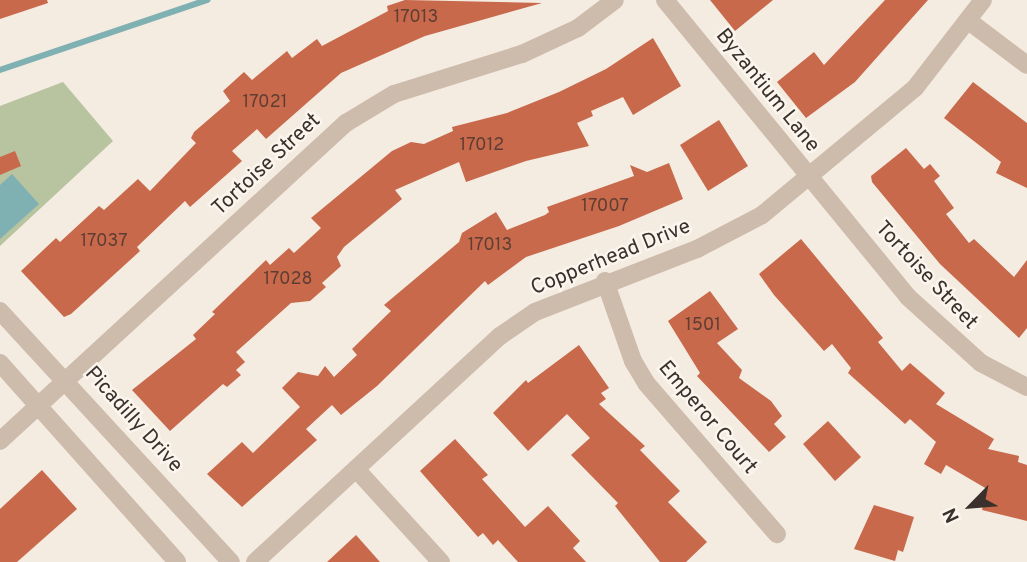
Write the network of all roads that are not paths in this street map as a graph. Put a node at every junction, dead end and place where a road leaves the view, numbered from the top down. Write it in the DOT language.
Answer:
graph roads {
  1 [pos="615,0"];
  2 [pos="665,0"];
  3 [pos="983,0"];
  4 [pos="970,22"];
  5 [pos="1027,65"];
  6 [pos="807,178"];
  7 [pos="605,281"];
  8 [pos="0,311"];
  9 [pos="0,363"];
  10 [pos="67,381"];
  11 [pos="1027,387"];
  12 [pos="38,406"];
  13 [pos="0,441"];
  14 [pos="356,469"];
  15 [pos="777,534"];
  16 [pos="177,562"];
  17 [pos="231,562"];
  18 [pos="255,562"];
  19 [pos="441,562"];
  1 -- 10 [label="street, Tortoise Street"];
  2 -- 6 [label="street, Byzantium Lane"];
  3 -- 4 [label="street, Copperhead Drive"];
  4 -- 5 [label="street"];
  4 -- 6 [label="street, Copperhead Drive"];
  6 -- 7 [label="street, Copperhead Drive"];
  6 -- 11 [label="street, Tortoise Street"];
  7 -- 14 [label="street, Copperhead Drive"];
  7 -- 15 [label="street, Emperor Court"];
  8 -- 10 [label="street, Picadilly Drive"];
  9 -- 12 [label="street"];
  10 -- 12 [label="street, Tortoise Street"];
  10 -- 17 [label="street, Picadilly Drive"];
  12 -- 13 [label="street, Tortoise Street"];
  12 -- 16 [label="street"];
  14 -- 18 [label="street, Copperhead Drive"];
  14 -- 19 [label="street"];
}
